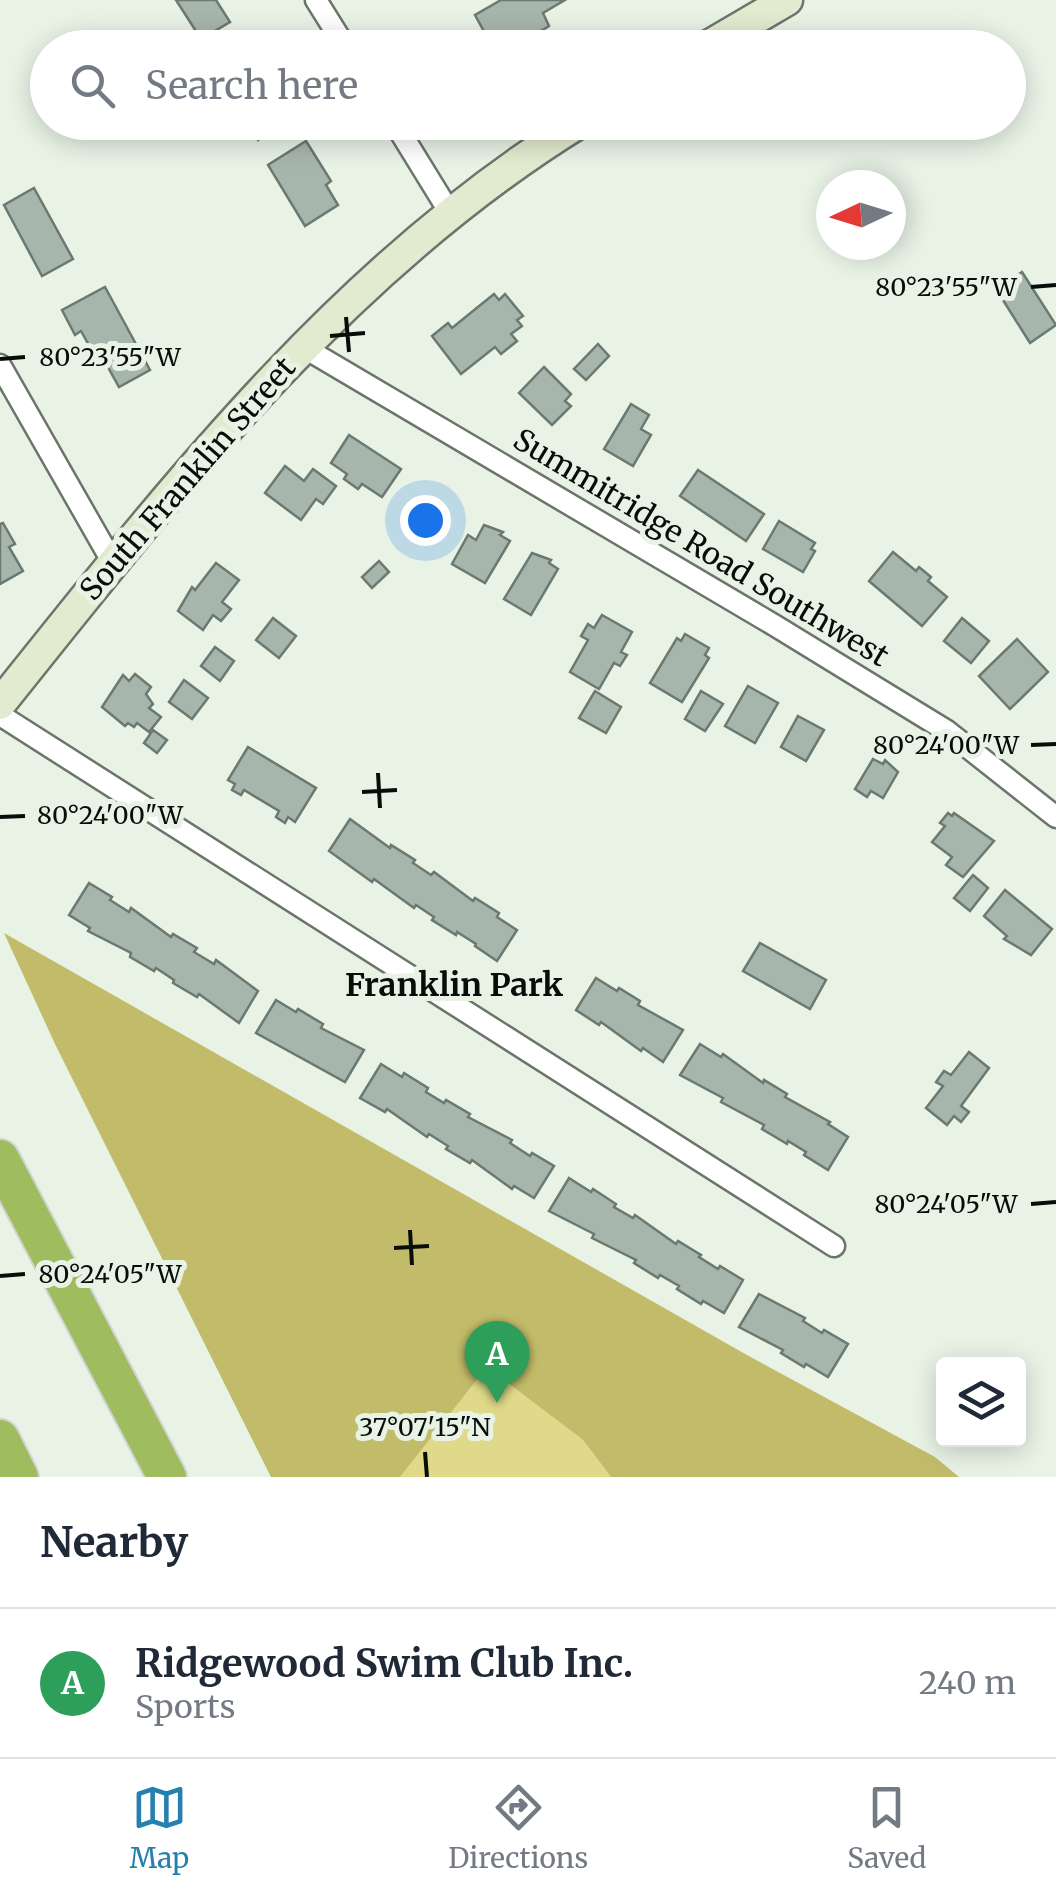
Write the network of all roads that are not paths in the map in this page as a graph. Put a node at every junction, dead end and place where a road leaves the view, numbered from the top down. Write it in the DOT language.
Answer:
graph roads {
  1 [pos="316,0"];
  2 [pos="787,0"];
  3 [pos="335,30"];
  4 [pos="736,30"];
  5 [pos="405,140"];
  6 [pos="554,140"];
  7 [pos="450,212"];
  8 [pos="303,346"];
  9 [pos="0,365"];
  10 [pos="113,562"];
  11 [pos="0,704"];
  12 [pos="0,715"];
  13 [pos="1056,816"];
  14 [pos="0,1159"];
  15 [pos="834,1246"];
  16 [pos="0,1439"];
  17 [pos="19,1477"];
  18 [pos="168,1477"];
  1 -- 3 [label="street"];
  2 -- 4 [label="main road"];
  5 -- 7 [label="street"];
  6 -- 7 [label="main road, South Franklin Street"];
  7 -- 8 [label="main road, South Franklin Street"];
  8 -- 10 [label="main road, South Franklin Street"];
  8 -- 13 [label="street, Summitridge Road Southwest"];
  9 -- 10 [label="street"];
  10 -- 11 [label="main road, South Franklin Street"];
  12 -- 15 [label="street"];
  14 -- 18 [label="highway"];
  16 -- 17 [label="highway"];
}
